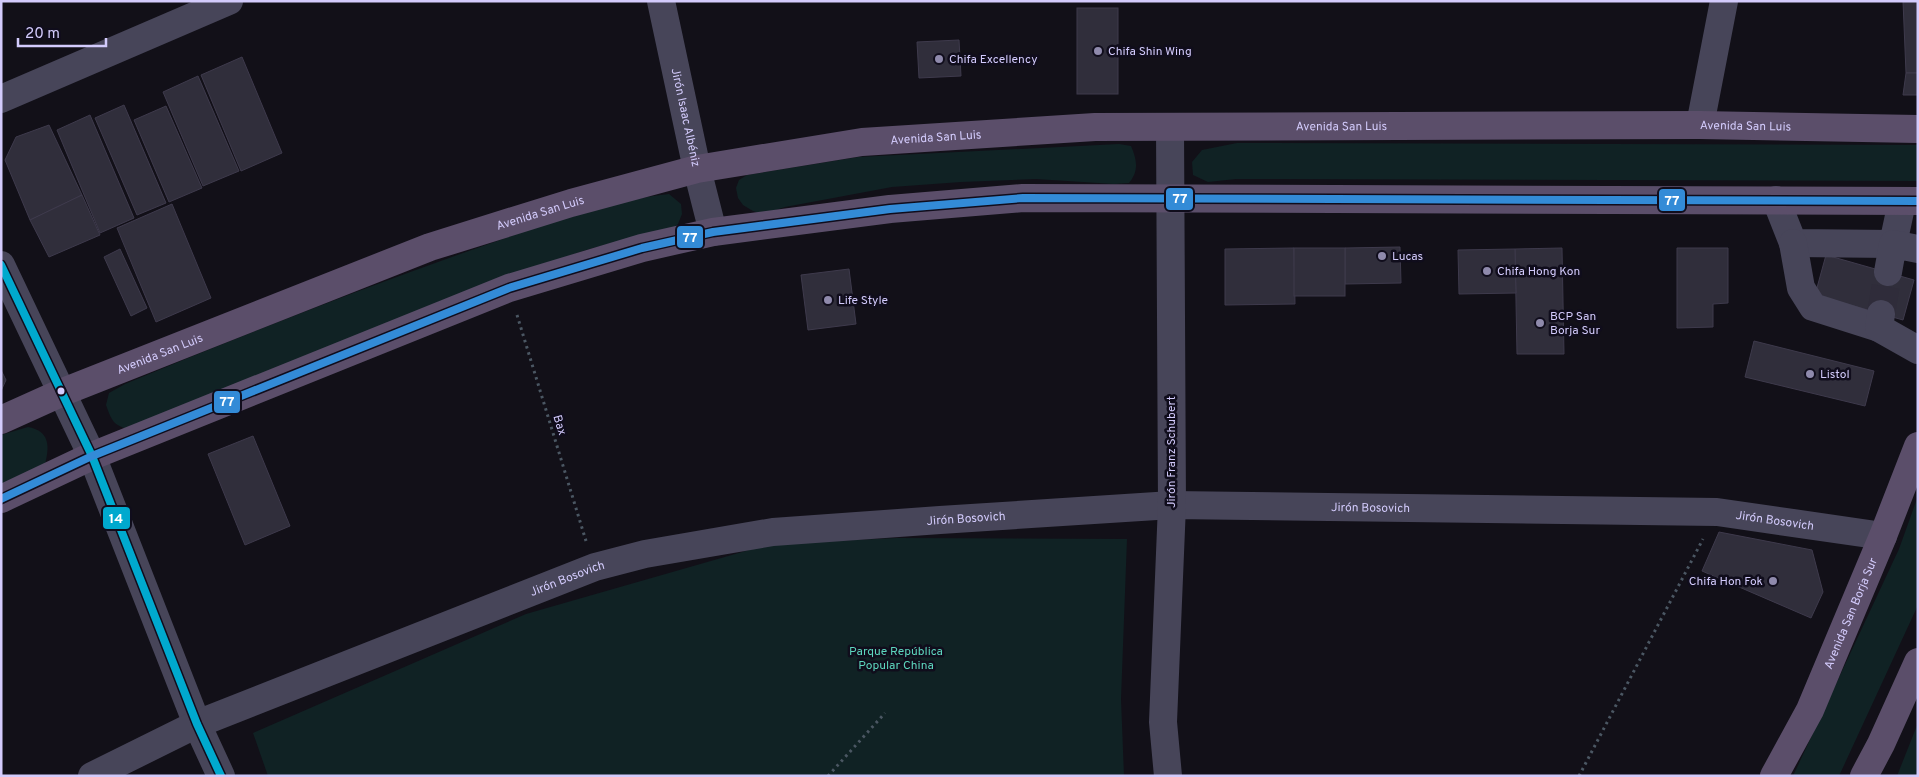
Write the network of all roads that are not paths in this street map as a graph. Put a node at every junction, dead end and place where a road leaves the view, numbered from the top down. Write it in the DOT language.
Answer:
graph roads {
  1 [pos="229,1"];
  2 [pos="661,1"];
  3 [pos="1724,1"];
  4 [pos="1,99"];
  5 [pos="1700,125"];
  6 [pos="1170,127"];
  7 [pos="1918,129"];
  8 [pos="697,169"];
  9 [pos="1171,198"];
  10 [pos="1776,200"];
  11 [pos="1910,202"];
  12 [pos="713,232"];
  13 [pos="1793,243"];
  14 [pos="1906,247"];
  15 [pos="1,265"];
  16 [pos="1888,272"];
  17 [pos="1918,350"];
  18 [pos="63,392"];
  19 [pos="1,420"];
  20 [pos="1918,446"];
  21 [pos="92,456"];
  22 [pos="1,499"];
  23 [pos="1172,505"];
  24 [pos="1883,536"];
  25 [pos="1918,662"];
  26 [pos="198,724"];
  27 [pos="92,776"];
  28 [pos="221,776"];
  29 [pos="1168,776"];
  30 [pos="1774,776"];
  31 [pos="1864,776"];
  1 -- 4 [label="street"];
  2 -- 8 [label="street, Jirón Isaac Albéniz"];
  3 -- 5 [label="street"];
  5 -- 6 [label="main road, Avenida San Luis"];
  5 -- 7 [label="main road, Avenida San Luis"];
  6 -- 8 [label="main road, Avenida San Luis"];
  6 -- 9 [label="street, Jirón Franz Schubert"];
  8 -- 12 [label="street, Jirón Isaac Albéniz"];
  8 -- 18 [label="main road, Avenida San Luis"];
  9 -- 10 [label="main road"];
  9 -- 12 [label="main road"];
  9 -- 23 [label="street, Jirón Franz Schubert"];
  10 -- 11 [label="main road"];
  10 -- 13 [label="street"];
  11 -- 14 [label="street"];
  12 -- 21 [label="main road"];
  13 -- 14 [label="street"];
  13 -- 17 [label="street"];
  14 -- 16 [label="street"];
  15 -- 18 [label="street"];
  18 -- 19 [label="main road, Avenida San Luis"];
  18 -- 21 [label="street"];
  20 -- 24 [label="main road, Avenida San Borja Sur"];
  21 -- 22 [label="main road"];
  21 -- 26 [label="street"];
  23 -- 24 [label="street, Jirón Bosovich"];
  23 -- 26 [label="street, Jirón Bosovich"];
  23 -- 29 [label="street, Jirón Franz Schubert"];
  24 -- 30 [label="main road, Avenida San Borja Sur"];
  25 -- 31 [label="main road"];
  26 -- 27 [label="street, Jirón Bosovich"];
  26 -- 28 [label="street"];
}
